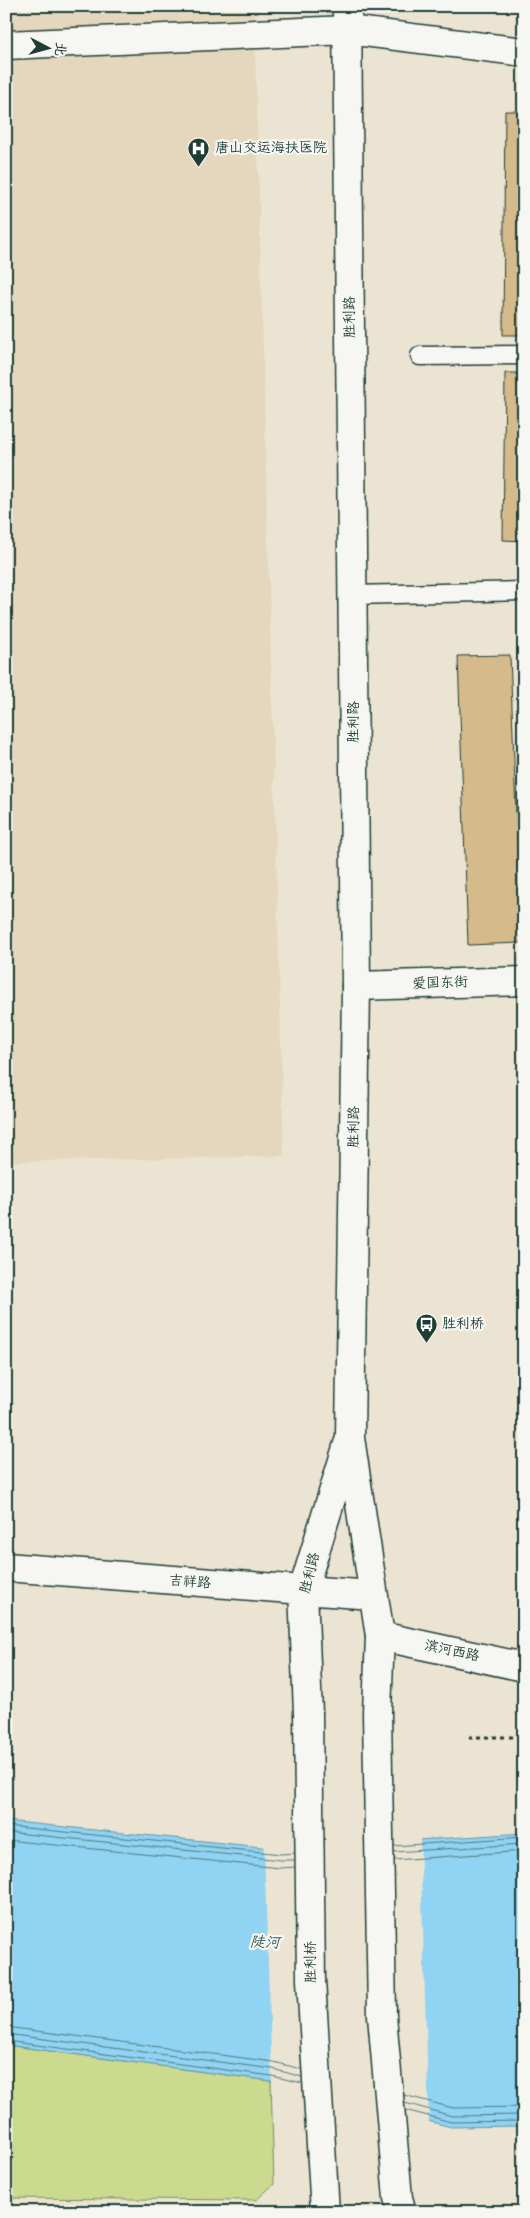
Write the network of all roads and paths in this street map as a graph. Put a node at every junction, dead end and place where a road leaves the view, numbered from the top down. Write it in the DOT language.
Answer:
graph roads {
  1 [pos="348,18"];
  2 [pos="6,45"];
  3 [pos="524,52"];
  4 [pos="524,355"];
  5 [pos="420,356"];
  6 [pos="524,591"];
  7 [pos="353,595"];
  8 [pos="524,981"];
  9 [pos="356,986"];
  10 [pos="350,1438"];
  11 [pos="6,1567"];
  12 [pos="303,1590"];
  13 [pos="373,1595"];
  14 [pos="380,1636"];
  15 [pos="524,1667"];
  16 [pos="308,1713"];
  17 [pos="469,1737"];
  18 [pos="524,1737"];
  19 [pos="400,2205"];
  20 [pos="326,2212"];
  1 -- 2 [label="main road"];
  1 -- 3 [label="main road"];
  1 -- 7 [label="main road, 胜利路"];
  4 -- 5 [label="lane"];
  6 -- 7 [label="lane"];
  7 -- 9 [label="main road, 胜利路"];
  8 -- 9 [label="main road, 爱国东街"];
  9 -- 10 [label="main road, 胜利路"];
  10 -- 12 [label="main road, 胜利路"];
  10 -- 13 [label="main road, 胜利路"];
  11 -- 12 [label="main road, 吉祥路"];
  12 -- 13 [label="main road, 吉祥路"];
  12 -- 16 [label="main road, 胜利路"];
  13 -- 14 [label="main road, 胜利路"];
  14 -- 15 [label="main road, 滨河西路"];
  14 -- 19 [label="main road, 胜利路"];
  16 -- 20 [label="main road, 胜利桥"];
  17 -- 18 [label="path"];
}
